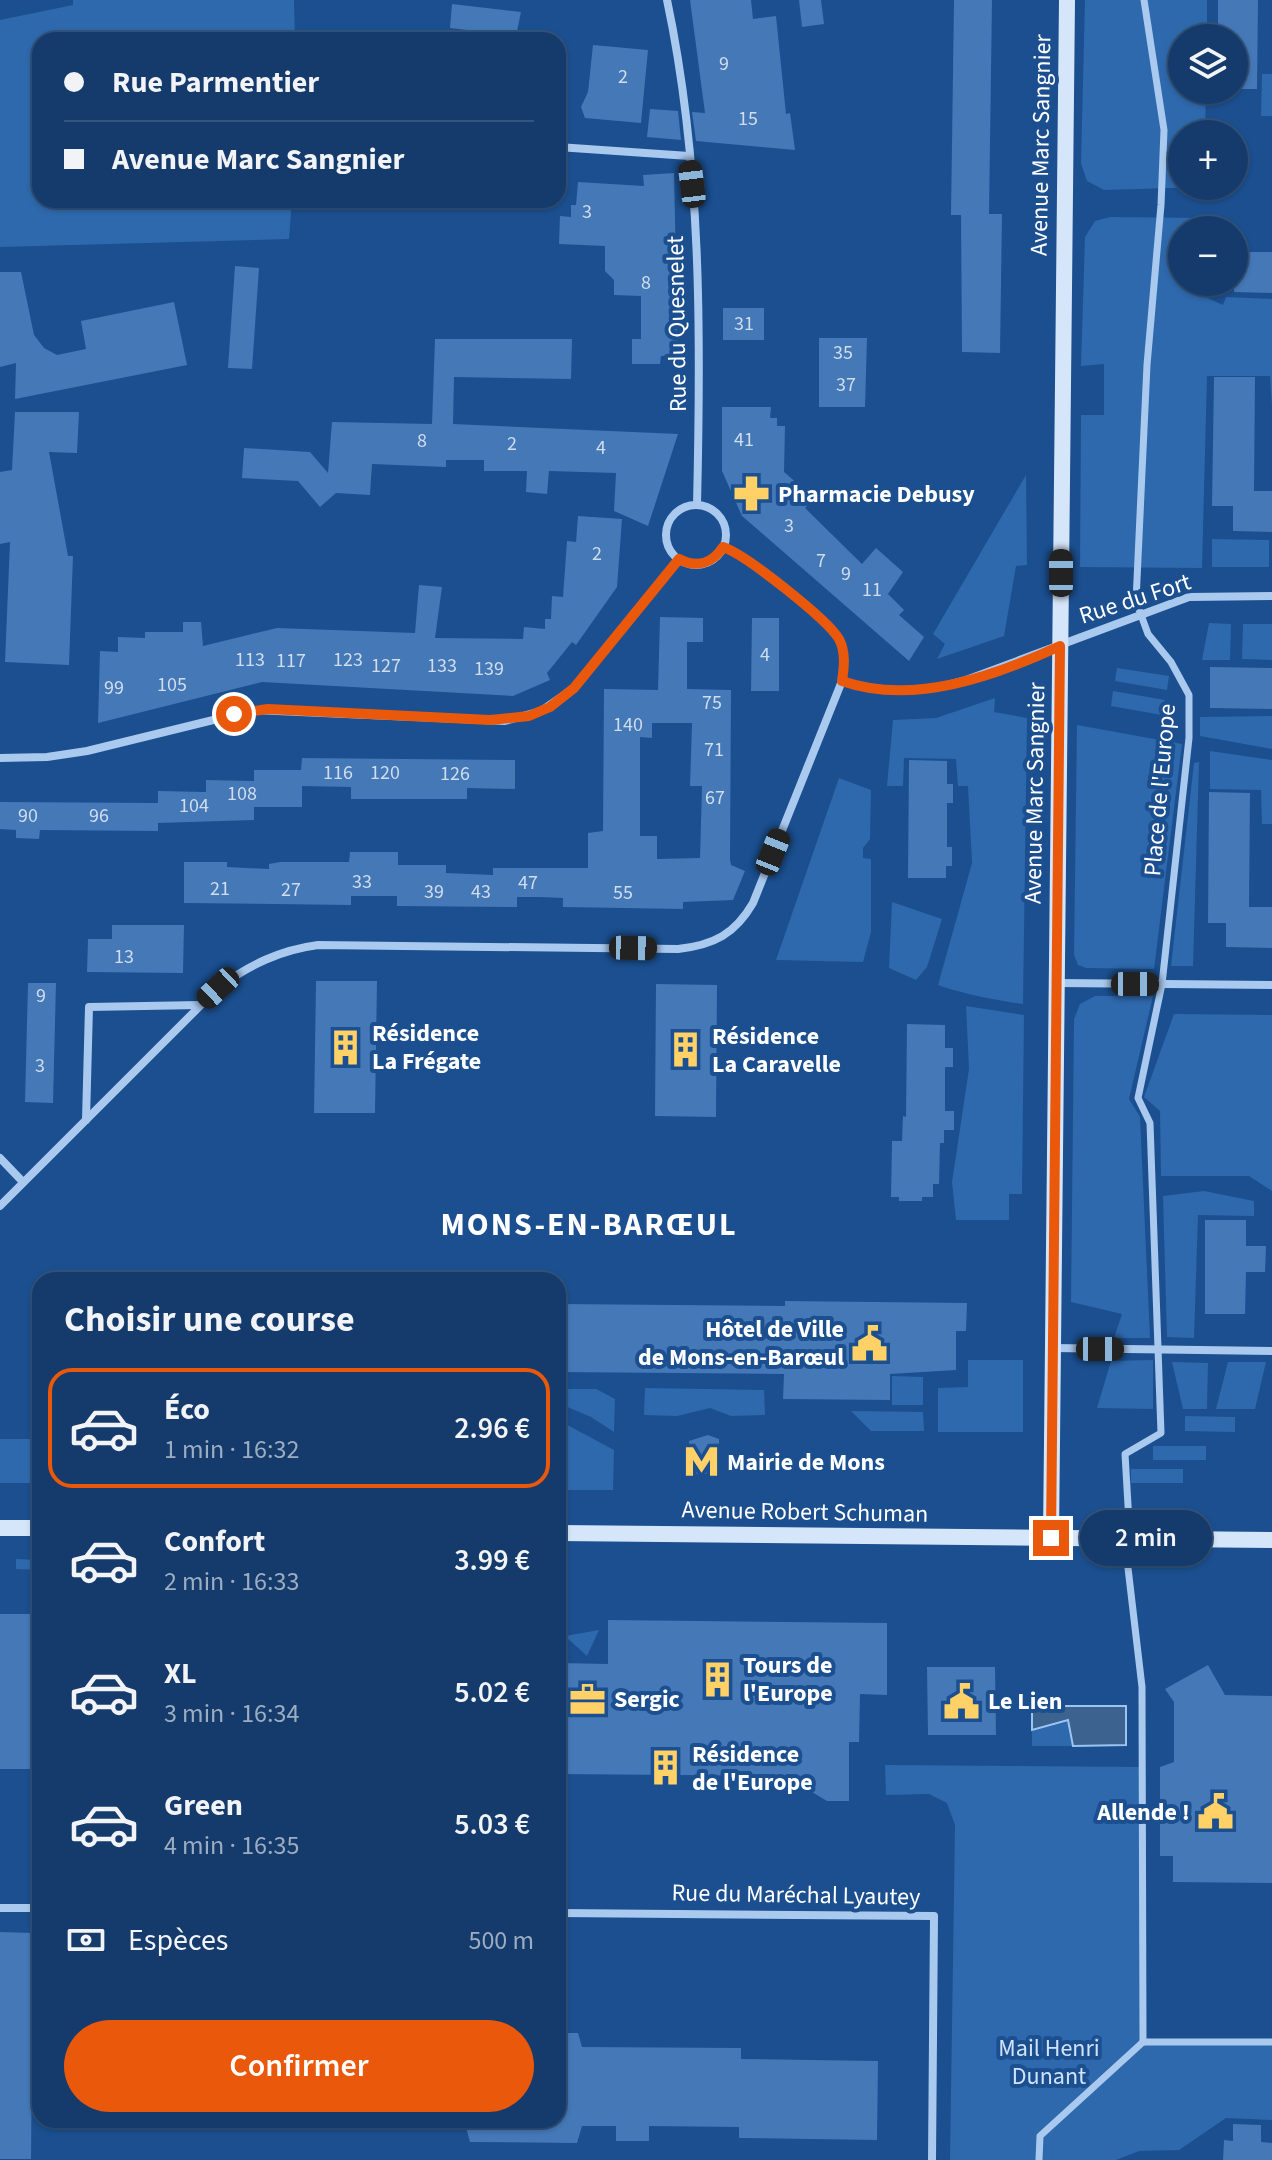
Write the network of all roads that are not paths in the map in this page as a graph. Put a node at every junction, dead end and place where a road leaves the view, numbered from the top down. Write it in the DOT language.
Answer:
graph roads {
  1 [pos="667,0"];
  2 [pos="1067,0"];
  3 [pos="1144,0"];
  4 [pos="566,148"];
  5 [pos="689,156"];
  6 [pos="697,505"];
  7 [pos="723,547"];
  8 [pos="679,559"];
  9 [pos="1272,596"];
  10 [pos="1142,614"];
  11 [pos="1060,646"];
  12 [pos="842,681"];
  13 [pos="0,758"];
  14 [pos="1057,983"];
  15 [pos="1162,984"];
  16 [pos="1272,985"];
  17 [pos="200,1005"];
  18 [pos="85,1121"];
  19 [pos="0,1158"];
  20 [pos="23,1182"];
  21 [pos="0,1206"];
  22 [pos="1053,1348"];
  23 [pos="1157,1350"];
  24 [pos="1272,1351"];
  25 [pos="1129,1522"];
  26 [pos="0,1528"];
  27 [pos="32,1528"];
  28 [pos="566,1533"];
  29 [pos="1051,1538"];
  30 [pos="1272,1540"];
  31 [pos="1128,1568"];
  32 [pos="0,1908"];
  33 [pos="32,1908"];
  34 [pos="566,1913"];
  35 [pos="1143,2042"];
  36 [pos="1272,2042"];
  37 [pos="932,2160"];
  38 [pos="1039,2160"];
  1 -- 5 [label="street, Rue du Quesnelet"];
  2 -- 11 [label="main road, Avenue Marc Sangnier"];
  3 -- 10 [label="street, Place de l'Europe"];
  4 -- 5 [label="street"];
  5 -- 6 [label="street, Rue du Quesnelet"];
  6 -- 7 [label="street"];
  6 -- 8 [label="street"];
  7 -- 8 [label="street"];
  7 -- 12 [label="street"];
  8 -- 13 [label="street"];
  9 -- 10 [label="street, Rue du Fort"];
  10 -- 11 [label="street, Rue du Fort"];
  10 -- 15 [label="street, Place de l'Europe"];
  11 -- 12 [label="street, Rue du Fort"];
  11 -- 14 [label="main road, Avenue Marc Sangnier"];
  12 -- 17 [label="street"];
  14 -- 15 [label="street"];
  14 -- 22 [label="main road, Avenue Marc Sangnier"];
  15 -- 16 [label="street"];
  15 -- 23 [label="street, Place de l'Europe"];
  17 -- 18 [label="street"];
  17 -- 18 [label="street"];
  18 -- 20 [label="street"];
  19 -- 20 [label="street"];
  20 -- 21 [label="street"];
  22 -- 23 [label="street"];
  22 -- 29 [label="main road, Avenue Marc Sangnier"];
  23 -- 24 [label="street"];
  23 -- 25 [label="street, Place de l'Europe"];
  26 -- 27 [label="main road"];
  28 -- 29 [label="main road, Avenue Robert Schuman"];
  29 -- 30 [label="main road, Avenue Robert Schuman"];
  31 -- 35 [label="street"];
  32 -- 33 [label="street"];
  34 -- 37 [label="street, Rue du Maréchal Lyautey"];
  35 -- 36 [label="street"];
  35 -- 38 [label="street"];
}
